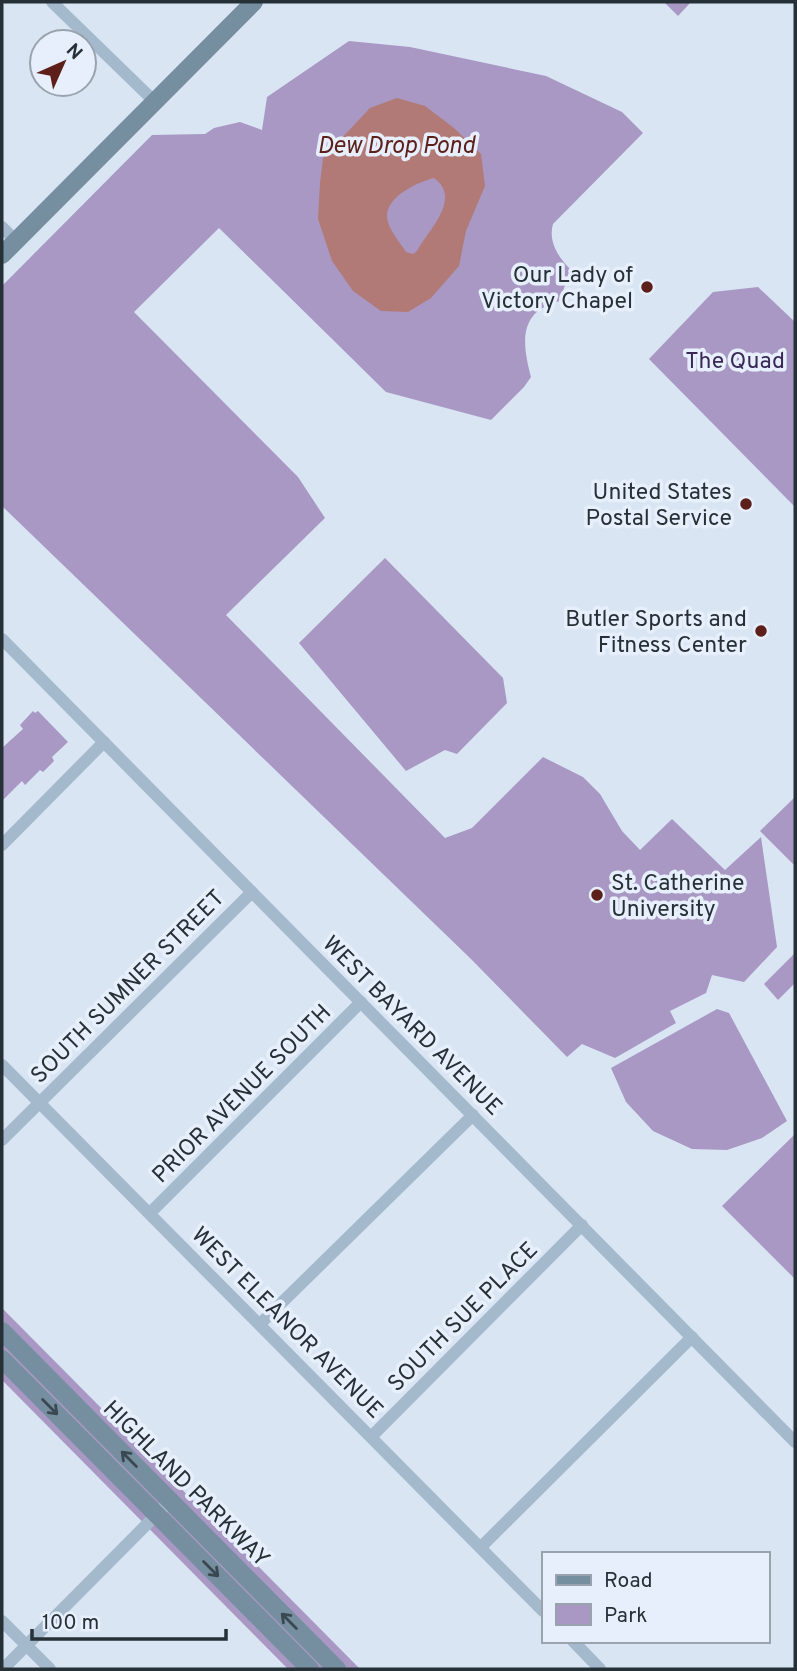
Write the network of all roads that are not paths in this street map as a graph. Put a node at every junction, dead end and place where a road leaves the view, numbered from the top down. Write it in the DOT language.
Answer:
graph roads {
  1 [pos="52,2"];
  2 [pos="254,2"];
  3 [pos="155,102"];
  4 [pos="2,227"];
  5 [pos="16,241"];
  6 [pos="2,255"];
  7 [pos="2,639"];
  8 [pos="104,742"];
  9 [pos="2,845"];
  10 [pos="252,892"];
  11 [pos="361,1002"];
  12 [pos="2,1065"];
  13 [pos="39,1102"];
  14 [pos="472,1115"];
  15 [pos="2,1140"];
  16 [pos="150,1213"];
  17 [pos="582,1225"];
  18 [pos="260,1324"];
  19 [pos="2,1331"];
  20 [pos="692,1337"];
  21 [pos="2,1359"];
  22 [pos="372,1436"];
  23 [pos="795,1442"];
  24 [pos="170,1501"];
  25 [pos="157,1514"];
  26 [pos="481,1547"];
  27 [pos="542,1610"];
  28 [pos="2,1621"];
  29 [pos="575,1643"];
  30 [pos="27,1646"];
  31 [pos="3,1669"];
  32 [pos="50,1669"];
  33 [pos="310,1669"];
  34 [pos="337,1669"];
  35 [pos="600,1669"];
  1 -- 3 [label="street"];
  2 -- 3 [label="street"];
  3 -- 5 [label="street"];
  4 -- 5 [label="street"];
  5 -- 6 [label="street"];
  7 -- 8 [label="street, WEST BAYARD AVENUE"];
  8 -- 9 [label="street"];
  8 -- 10 [label="street, WEST BAYARD AVENUE"];
  10 -- 11 [label="street, WEST BAYARD AVENUE"];
  10 -- 13 [label="street, SOUTH SUMNER STREET"];
  11 -- 14 [label="street, WEST BAYARD AVENUE"];
  11 -- 16 [label="street, PRIOR AVENUE SOUTH"];
  12 -- 13 [label="street, WEST ELEANOR AVENUE"];
  13 -- 15 [label="street, SOUTH SUMNER STREET"];
  13 -- 16 [label="street, WEST ELEANOR AVENUE"];
  14 -- 17 [label="street, WEST BAYARD AVENUE"];
  14 -- 18 [label="street"];
  16 -- 18 [label="street, WEST ELEANOR AVENUE"];
  17 -- 20 [label="street, WEST BAYARD AVENUE"];
  17 -- 22 [label="street, SOUTH SUE PLACE"];
  18 -- 22 [label="street, WEST ELEANOR AVENUE"];
  24 -- 19 [label="street, HIGHLAND PARKWAY, one-way"];
  20 -- 23 [label="street, WEST BAYARD AVENUE"];
  20 -- 26 [label="street"];
  21 -- 25 [label="street, HIGHLAND PARKWAY, one-way"];
  22 -- 26 [label="street, WEST ELEANOR AVENUE"];
  24 -- 25 [label="street"];
  34 -- 24 [label="street, HIGHLAND PARKWAY, one-way"];
  25 -- 30 [label="street"];
  25 -- 33 [label="street, HIGHLAND PARKWAY, one-way"];
  26 -- 27 [label="street, WEST ELEANOR AVENUE"];
  28 -- 30 [label="street"];
  29 -- 35 [label="street"];
  30 -- 31 [label="street"];
  30 -- 32 [label="street"];
}
